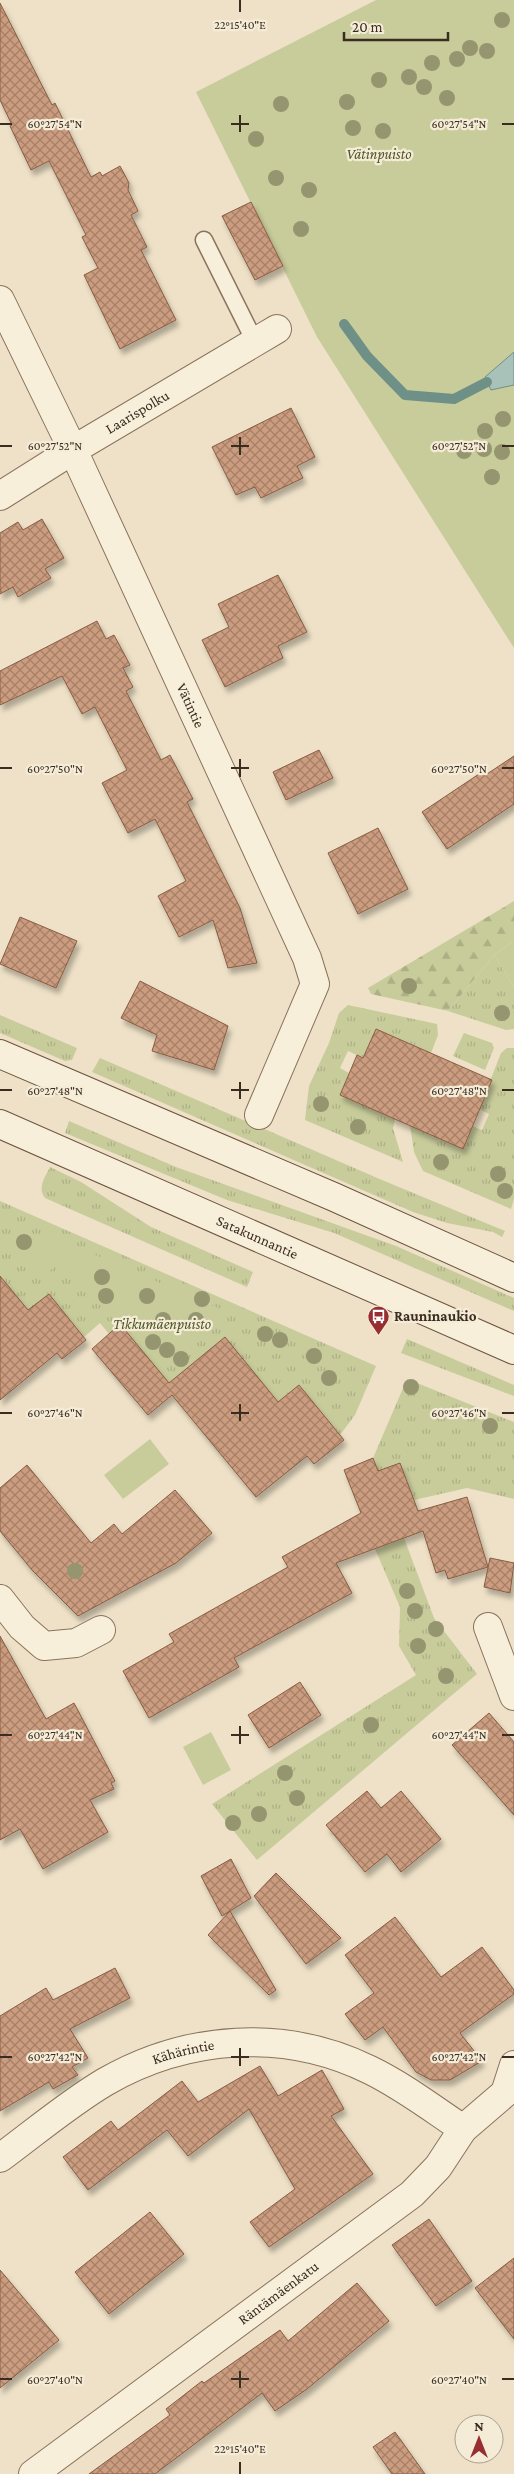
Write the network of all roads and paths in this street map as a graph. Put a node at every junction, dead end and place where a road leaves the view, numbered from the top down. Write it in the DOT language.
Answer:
graph roads {
  1 [pos="204,240"];
  2 [pos="0,300"];
  3 [pos="266,336"];
  4 [pos="73,450"];
  5 [pos="0,496"];
  6 [pos="0,1054"];
  7 [pos="259,1115"];
  8 [pos="0,1124"];
  9 [pos="514,1278"];
  10 [pos="514,1350"];
  11 [pos="0,1599"];
  12 [pos="488,1627"];
  13 [pos="101,1630"];
  14 [pos="514,1696"];
  15 [pos="514,2065"];
  16 [pos="509,2094"];
  17 [pos="463,2129"];
  18 [pos="0,2158"];
  19 [pos="33,2474"];
  1 -- 3 [label="lane"];
  2 -- 4 [label="street, Vätintie"];
  3 -- 4 [label="street, Laarispolku"];
  4 -- 5 [label="street, Laarispolku"];
  4 -- 7 [label="street, Vätintie"];
  6 -- 9 [label="street"];
  8 -- 10 [label="street, Satakunnantie"];
  11 -- 13 [label="street"];
  12 -- 14 [label="street"];
  15 -- 16 [label="street, Räntämäenkatu"];
  16 -- 17 [label="street, Räntämäenkatu"];
  17 -- 18 [label="street, Kähärintie"];
  17 -- 19 [label="street, Räntämäenkatu"];
}
